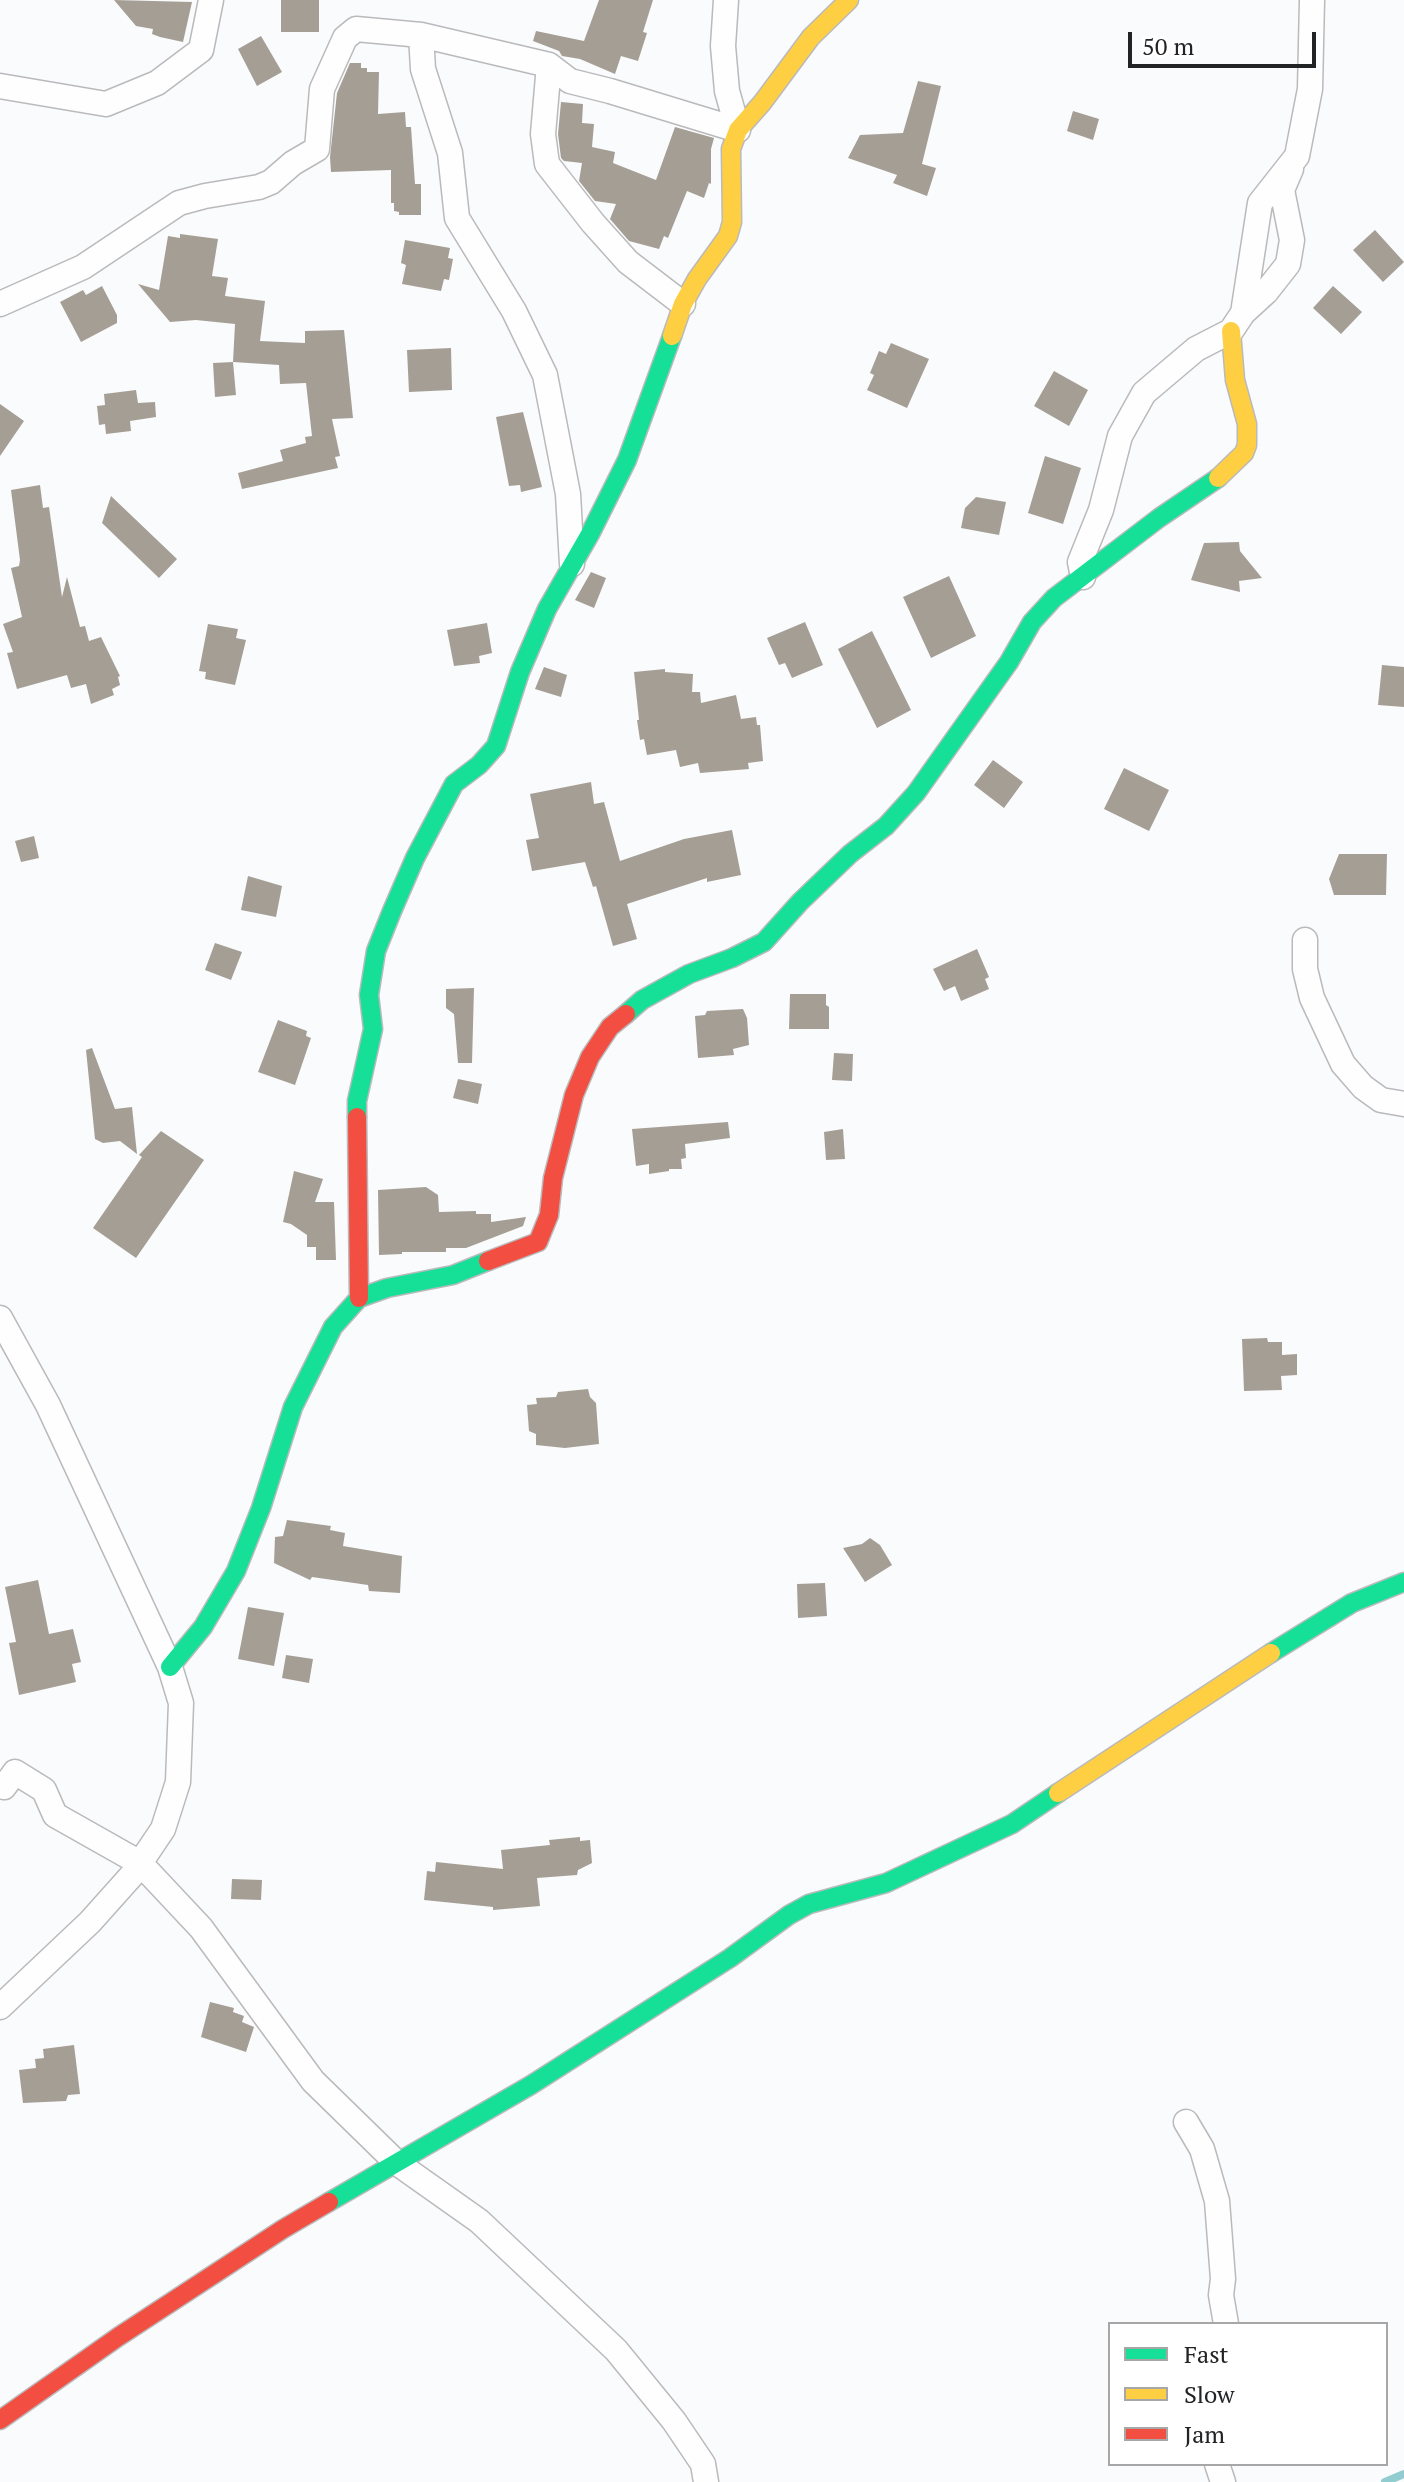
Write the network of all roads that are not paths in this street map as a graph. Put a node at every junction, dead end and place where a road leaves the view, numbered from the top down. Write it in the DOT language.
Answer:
graph roads {
  1 [pos="211,0"];
  2 [pos="726,0"];
  3 [pos="849,0"];
  4 [pos="1312,0"];
  5 [pos="421,35"];
  6 [pos="549,65"];
  7 [pos="0,86"];
  8 [pos="738,130"];
  9 [pos="1297,156"];
  10 [pos="0,304"];
  11 [pos="683,304"];
  12 [pos="1237,322"];
  13 [pos="572,564"];
  14 [pos="1083,577"];
  15 [pos="1305,940"];
  16 [pos="1404,1104"];
  17 [pos="359,1298"];
  18 [pos="0,1318"];
  19 [pos="1404,1582"];
  20 [pos="170,1667"];
  21 [pos="0,1786"];
  22 [pos="140,1863"];
  23 [pos="0,2007"];
  24 [pos="1186,2122"];
  25 [pos="397,2163"];
  26 [pos="1226,2322"];
  27 [pos="0,2420"];
  28 [pos="706,2482"];
  1 -- 7 [label="street"];
  2 -- 8 [label="street"];
  3 -- 8 [label="street"];
  4 -- 9 [label="street"];
  5 -- 6 [label="street"];
  5 -- 10 [label="street"];
  5 -- 13 [label="street"];
  6 -- 8 [label="street"];
  6 -- 11 [label="street"];
  8 -- 11 [label="street"];
  9 -- 12 [label="street"];
  9 -- 12 [label="street"];
  11 -- 13 [label="street"];
  12 -- 14 [label="street"];
  12 -- 14 [label="street"];
  13 -- 17 [label="street"];
  14 -- 17 [label="street"];
  15 -- 16 [label="street"];
  17 -- 20 [label="street"];
  18 -- 20 [label="street"];
  19 -- 25 [label="street"];
  20 -- 22 [label="street"];
  21 -- 22 [label="street"];
  22 -- 23 [label="street"];
  22 -- 25 [label="street"];
  24 -- 26 [label="street"];
  25 -- 27 [label="street"];
  25 -- 28 [label="street"];
}
